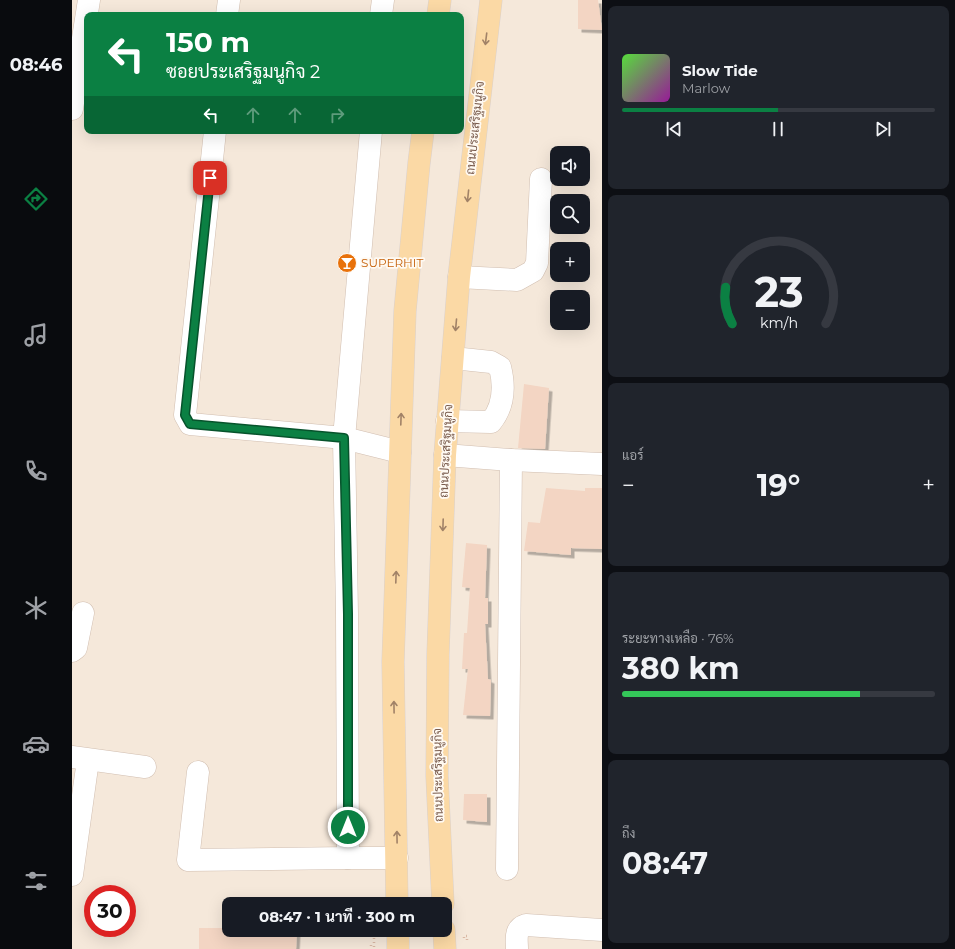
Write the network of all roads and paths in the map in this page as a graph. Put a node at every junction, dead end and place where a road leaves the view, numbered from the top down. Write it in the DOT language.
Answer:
graph roads {
  1 [pos="88,0"];
  2 [pos="229,0"];
  3 [pos="383,0"];
  4 [pos="440,0"];
  5 [pos="491,0"];
  6 [pos="86,12"];
  7 [pos="227,12"];
  8 [pos="381,12"];
  9 [pos="438,12"];
  10 [pos="84,27"];
  11 [pos="72,109"];
  12 [pos="215,134"];
  13 [pos="371,134"];
  14 [pos="423,134"];
  15 [pos="541,179"];
  16 [pos="459,277"];
  17 [pos="453,358"];
  18 [pos="447,421"];
  19 [pos="344,438"];
  20 [pos="400,452"];
  21 [pos="445,454"];
  22 [pos="511,460"];
  23 [pos="602,464"];
  24 [pos="83,614"];
  25 [pos="72,651"];
  26 [pos="80,759"];
  27 [pos="146,767"];
  28 [pos="198,772"];
  29 [pos="348,858"];
  30 [pos="397,858"];
  31 [pos="507,869"];
  32 [pos="72,875"];
  33 [pos="398,897"];
  34 [pos="443,897"];
  35 [pos="602,930"];
  36 [pos="398,937"];
  37 [pos="444,937"];
  38 [pos="374,938"];
  39 [pos="371,945"];
  40 [pos="371,949"];
  41 [pos="374,949"];
  42 [pos="398,949"];
  43 [pos="445,949"];
  44 [pos="517,949"];
  1 -- 6 [label="street"];
  2 -- 7 [label="street"];
  3 -- 8 [label="street"];
  4 -- 9 [label="main road"];
  5 -- 16 [label="main road, ถนนประเสริฐมนูกิจ, one-way"];
  10 -- 11 [label="street"];
  12 -- 19 [label="street"];
  13 -- 19 [label="street"];
  20 -- 14 [label="main road, one-way"];
  15 -- 16 [label="street"];
  16 -- 17 [label="main road, ถนนประเสริฐมนูกิจ, one-way"];
  17 -- 18 [label="main road, ถนนประเสริฐมนูกิจ"];
  17 -- 18 [label="street"];
  18 -- 21 [label="main road, ถนนประเสริฐมนูกิจ"];
  19 -- 20 [label="street"];
  19 -- 29 [label="street"];
  30 -- 20 [label="main road, one-way"];
  21 -- 22 [label="street"];
  21 -- 34 [label="main road, ถนนประเสริฐมนูกิจ, one-way"];
  22 -- 23 [label="street"];
  22 -- 31 [label="street"];
  24 -- 25 [label="street"];
  26 -- 27 [label="street"];
  26 -- 32 [label="street"];
  28 -- 29 [label="street"];
  29 -- 30 [label="street"];
  30 -- 33 [label="main road"];
  35 -- 44 [label="street"];
  36 -- 42 [label="main road"];
  37 -- 43 [label="main road"];
  38 -- 41 [label="path"];
  39 -- 40 [label="path"];
}
